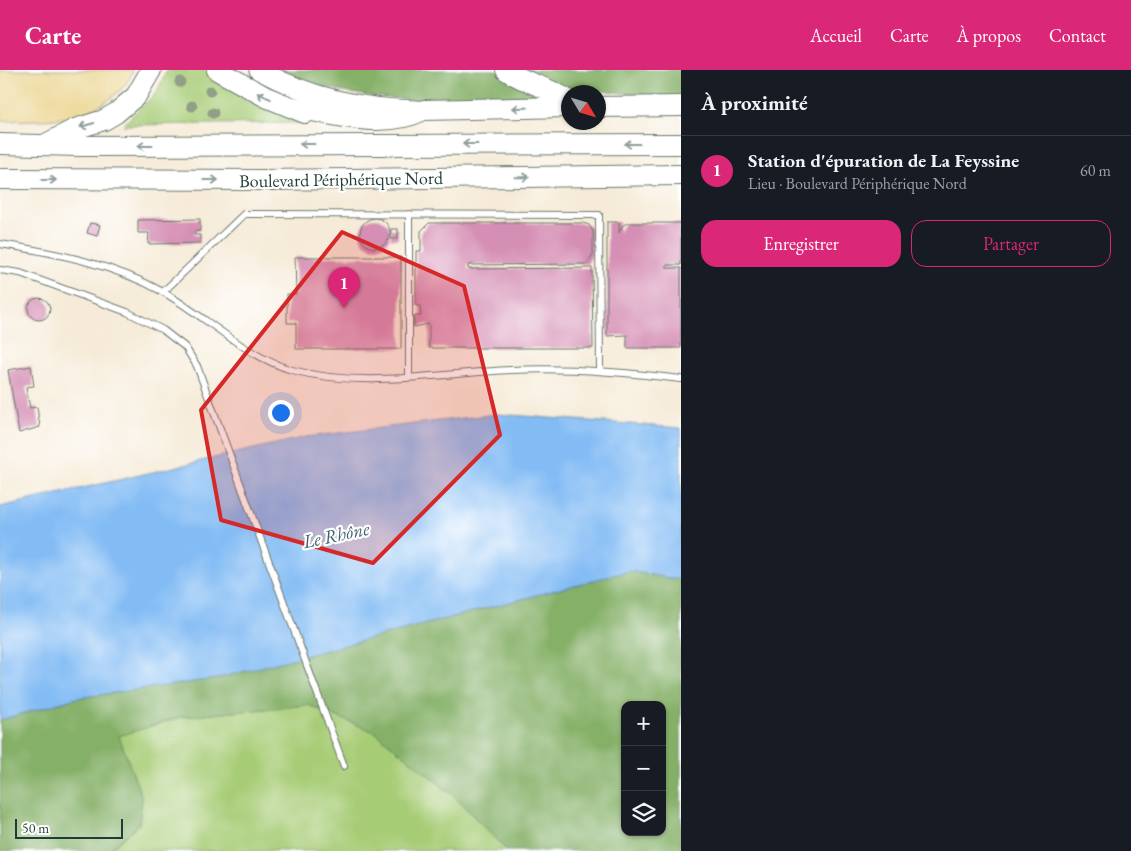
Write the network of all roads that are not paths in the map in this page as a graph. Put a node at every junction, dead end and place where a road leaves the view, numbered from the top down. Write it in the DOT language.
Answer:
graph roads {
  1 [pos="150,70"];
  2 [pos="217,70"];
  3 [pos="259,70"];
  4 [pos="506,70"];
  5 [pos="561,95"];
  6 [pos="606,106"];
  7 [pos="681,106"];
  8 [pos="293,107"];
  9 [pos="561,107"];
  10 [pos="424,110"];
  11 [pos="0,144"];
  12 [pos="45,144"];
  13 [pos="372,144"];
  14 [pos="681,144"];
  15 [pos="681,175"];
  16 [pos="0,179"];
  17 [pos="409,214"];
  18 [pos="0,244"];
  19 [pos="0,270"];
  20 [pos="163,292"];
  21 [pos="600,370"];
  22 [pos="409,376"];
  23 [pos="681,379"];
  24 [pos="344,766"];
  1 -- 12 [label="highway, one-way"];
  8 -- 2 [label="highway, one-way"];
  3 -- 10 [label="main road"];
  4 -- 5 [label="highway"];
  6 -- 7 [label="highway"];
  8 -- 10 [label="highway"];
  8 -- 13 [label="highway"];
  9 -- 10 [label="highway, one-way"];
  11 -- 12 [label="highway, Boulevard Périphérique Nord"];
  13 -- 12 [label="highway, Boulevard Périphérique Nord, one-way"];
  14 -- 13 [label="highway, Boulevard Périphérique Nord, one-way"];
  16 -- 15 [label="highway, Boulevard Périphérique Nord, one-way"];
  17 -- 20 [label="lane"];
  17 -- 21 [label="lane"];
  17 -- 22 [label="lane"];
  18 -- 20 [label="lane"];
  19 -- 24 [label="lane"];
  20 -- 22 [label="lane"];
  21 -- 22 [label="lane"];
  21 -- 23 [label="lane"];
}
